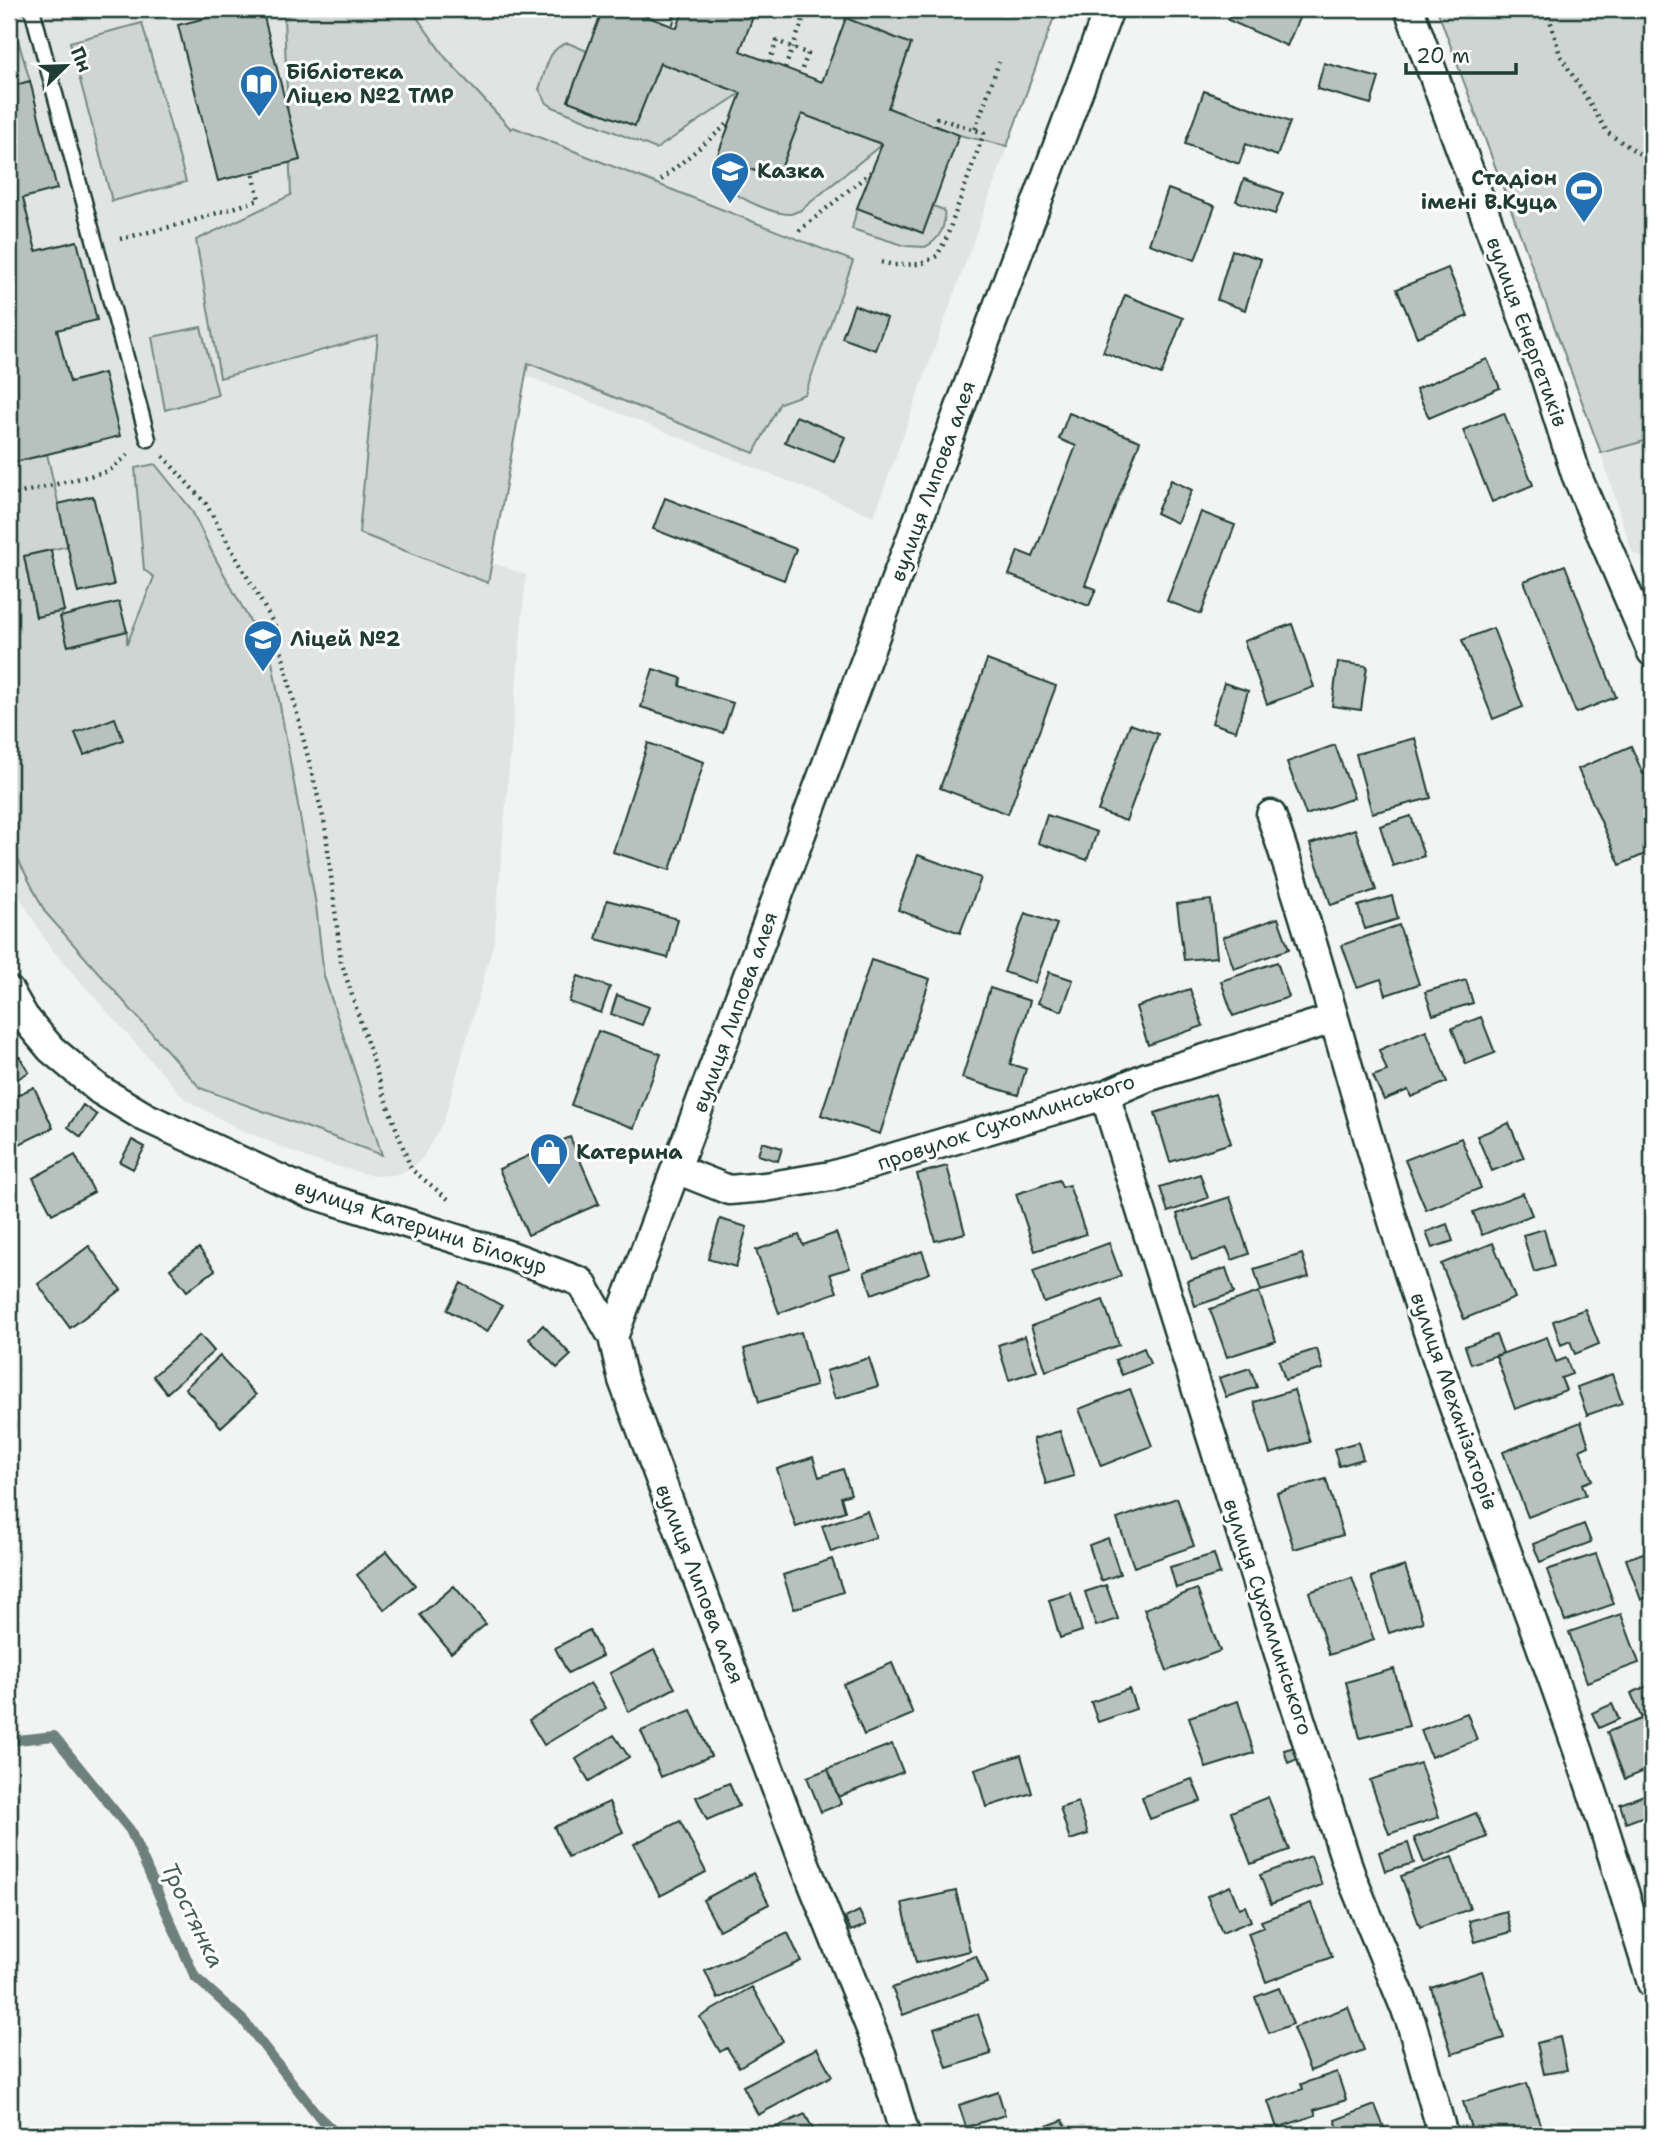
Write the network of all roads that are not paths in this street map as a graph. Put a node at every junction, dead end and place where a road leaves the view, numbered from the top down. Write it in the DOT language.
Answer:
graph roads {
  1 [pos="32,9"];
  2 [pos="1109,9"];
  3 [pos="1409,9"];
  4 [pos="148,439"];
  5 [pos="1652,652"];
  6 [pos="1271,815"];
  7 [pos="9,991"];
  8 [pos="1334,1020"];
  9 [pos="1105,1095"];
  10 [pos="676,1169"];
  11 [pos="614,1337"];
  12 [pos="1652,1983"];
  13 [pos="905,2135"];
  14 [pos="1443,2135"];
  1 -- 4 [label="lane"];
  2 -- 10 [label="street, вулиця Липова алея"];
  3 -- 5 [label="street, вулиця Енергетиків"];
  6 -- 8 [label="street, вулиця Механізаторів"];
  7 -- 11 [label="street, вулиця Катерини Білокур"];
  8 -- 9 [label="street, провулок Сухомлинського"];
  8 -- 12 [label="street, вулиця Механізаторів"];
  9 -- 10 [label="street, провулок Сухомлинського"];
  9 -- 14 [label="street, вулиця Сухомлинського"];
  10 -- 11 [label="street, вулиця Липова алея"];
  11 -- 13 [label="street, вулиця Липова алея"];
}
